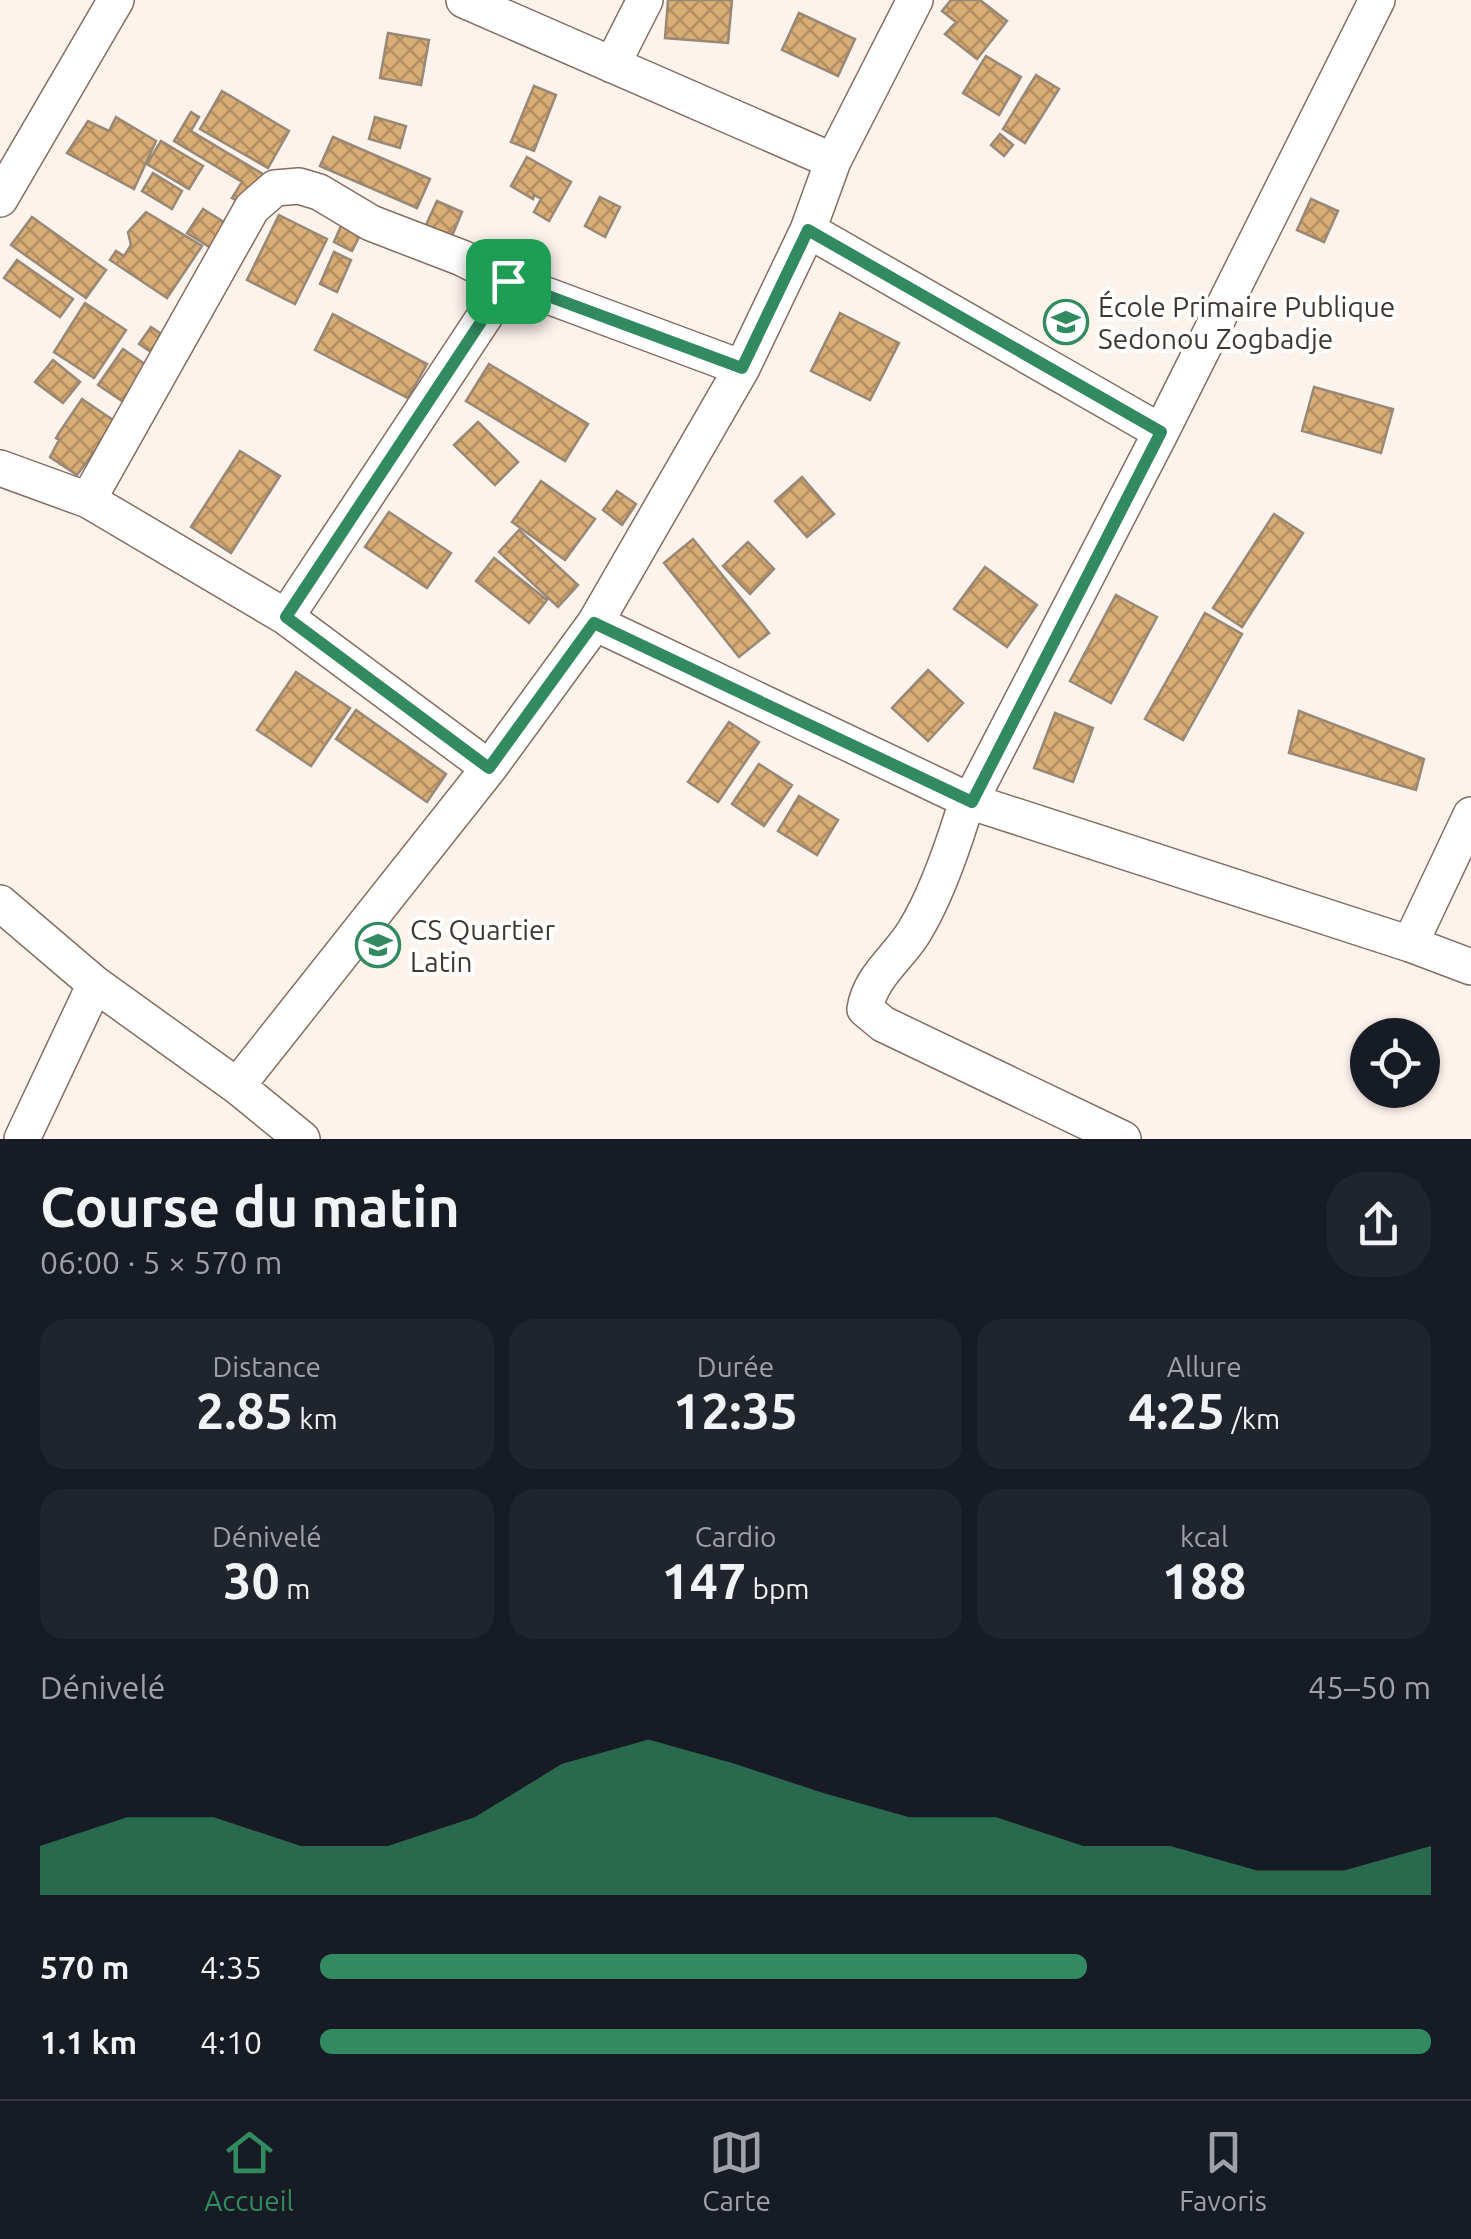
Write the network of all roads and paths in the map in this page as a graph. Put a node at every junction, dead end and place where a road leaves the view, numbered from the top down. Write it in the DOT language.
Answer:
graph roads {
  1 [pos="116,0"];
  2 [pos="464,0"];
  3 [pos="646,0"];
  4 [pos="915,0"];
  5 [pos="1377,0"];
  6 [pos="612,65"];
  7 [pos="833,162"];
  8 [pos="0,199"];
  9 [pos="808,230"];
  10 [pos="508,281"];
  11 [pos="742,368"];
  12 [pos="1161,432"];
  13 [pos="0,468"];
  14 [pos="88,500"];
  15 [pos="286,617"];
  16 [pos="594,623"];
  17 [pos="489,768"];
  18 [pos="972,802"];
  19 [pos="1471,814"];
  20 [pos="0,903"];
  21 [pos="1410,944"];
  22 [pos="1471,968"];
  23 [pos="96,984"];
  24 [pos="237,1086"];
  25 [pos="22,1139"];
  26 [pos="302,1139"];
  27 [pos="1122,1139"];
  1 -- 8 [label="street"];
  2 -- 6 [label="street"];
  3 -- 6 [label="street"];
  4 -- 7 [label="street"];
  5 -- 12 [label="street"];
  6 -- 7 [label="street"];
  7 -- 9 [label="street"];
  9 -- 11 [label="street"];
  9 -- 12 [label="street"];
  10 -- 11 [label="street"];
  10 -- 14 [label="street"];
  10 -- 15 [label="street"];
  11 -- 16 [label="street"];
  12 -- 18 [label="street"];
  13 -- 14 [label="street"];
  14 -- 15 [label="street"];
  15 -- 17 [label="street"];
  16 -- 17 [label="street"];
  16 -- 18 [label="street"];
  17 -- 24 [label="street"];
  18 -- 21 [label="street"];
  18 -- 27 [label="street"];
  19 -- 21 [label="street"];
  20 -- 23 [label="street"];
  21 -- 22 [label="street"];
  23 -- 24 [label="street"];
  23 -- 25 [label="street"];
  24 -- 26 [label="street"];
}
